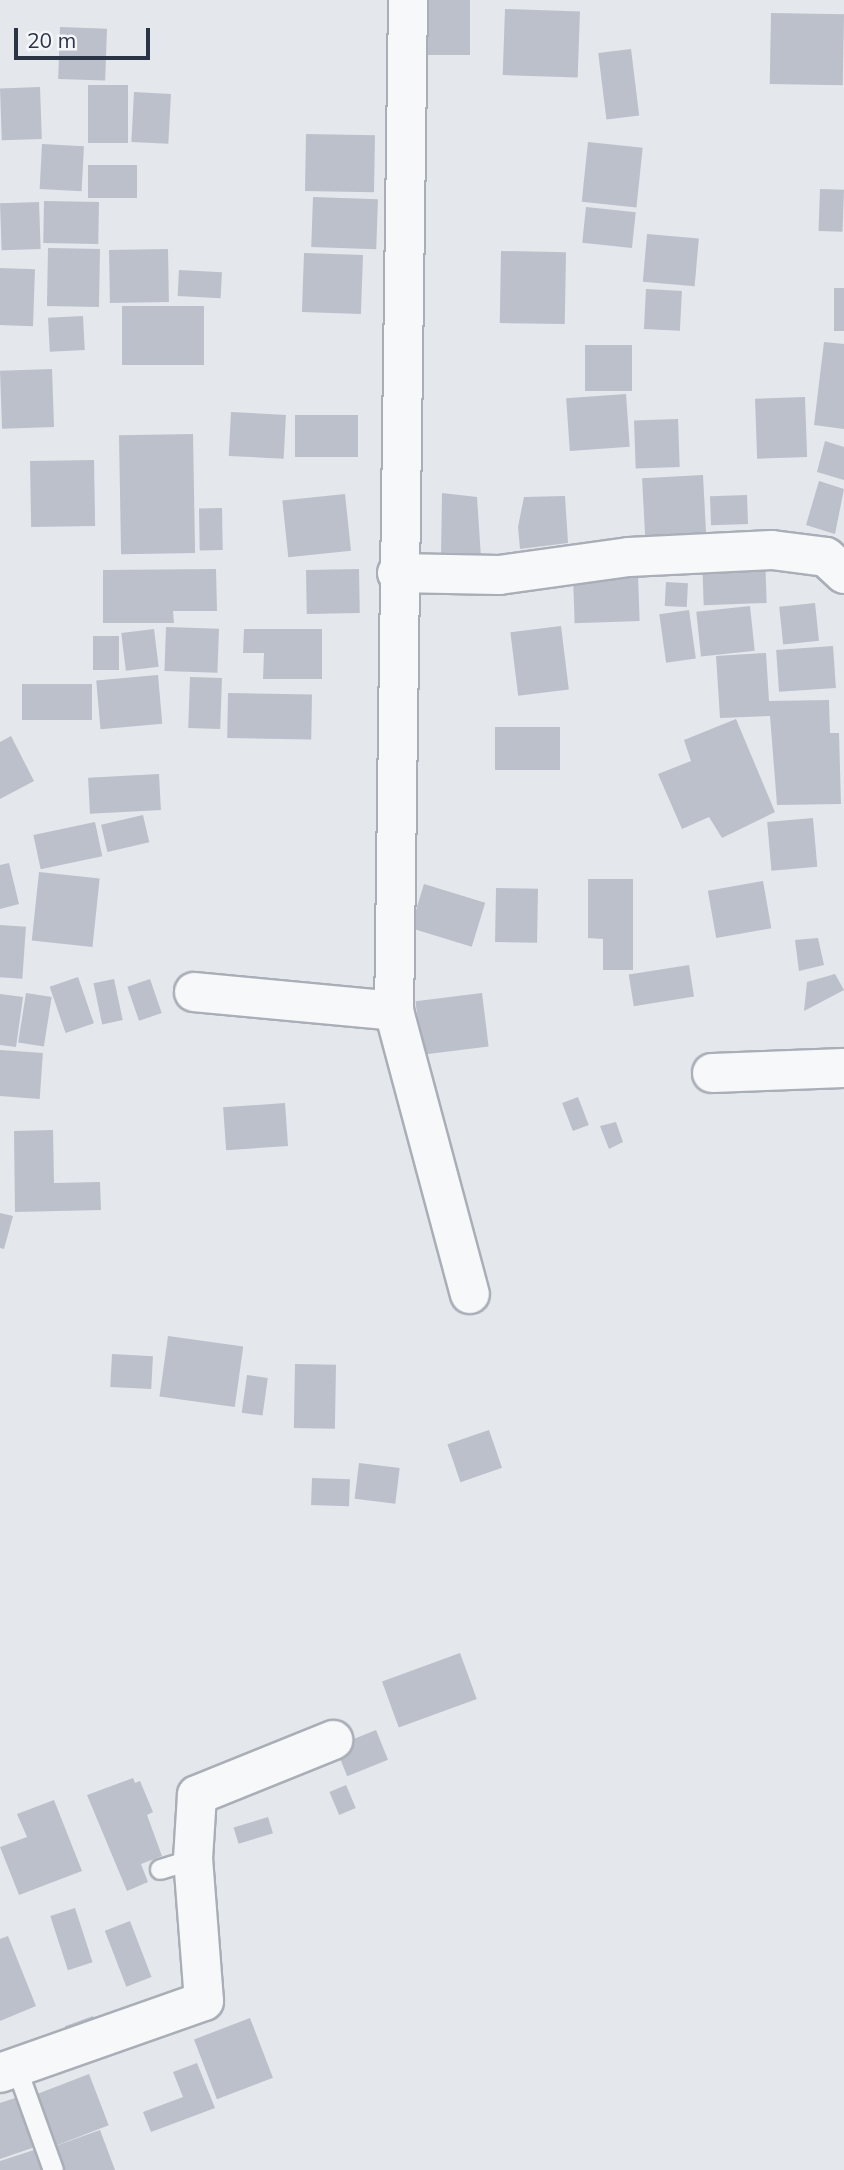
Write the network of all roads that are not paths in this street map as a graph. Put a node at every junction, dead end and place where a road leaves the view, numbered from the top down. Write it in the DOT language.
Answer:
graph roads {
  1 [pos="408,0"];
  2 [pos="397,573"];
  3 [pos="844,575"];
  4 [pos="194,992"];
  5 [pos="394,1010"];
  6 [pos="844,1068"];
  7 [pos="712,1073"];
  8 [pos="470,1294"];
  9 [pos="333,1740"];
  10 [pos="8,2070"];
  11 [pos="53,2170"];
  1 -- 2 [label="street"];
  2 -- 3 [label="street"];
  2 -- 5 [label="street"];
  4 -- 5 [label="street"];
  5 -- 8 [label="street"];
  6 -- 7 [label="street"];
  9 -- 10 [label="street"];
  10 -- 11 [label="lane"];
}
